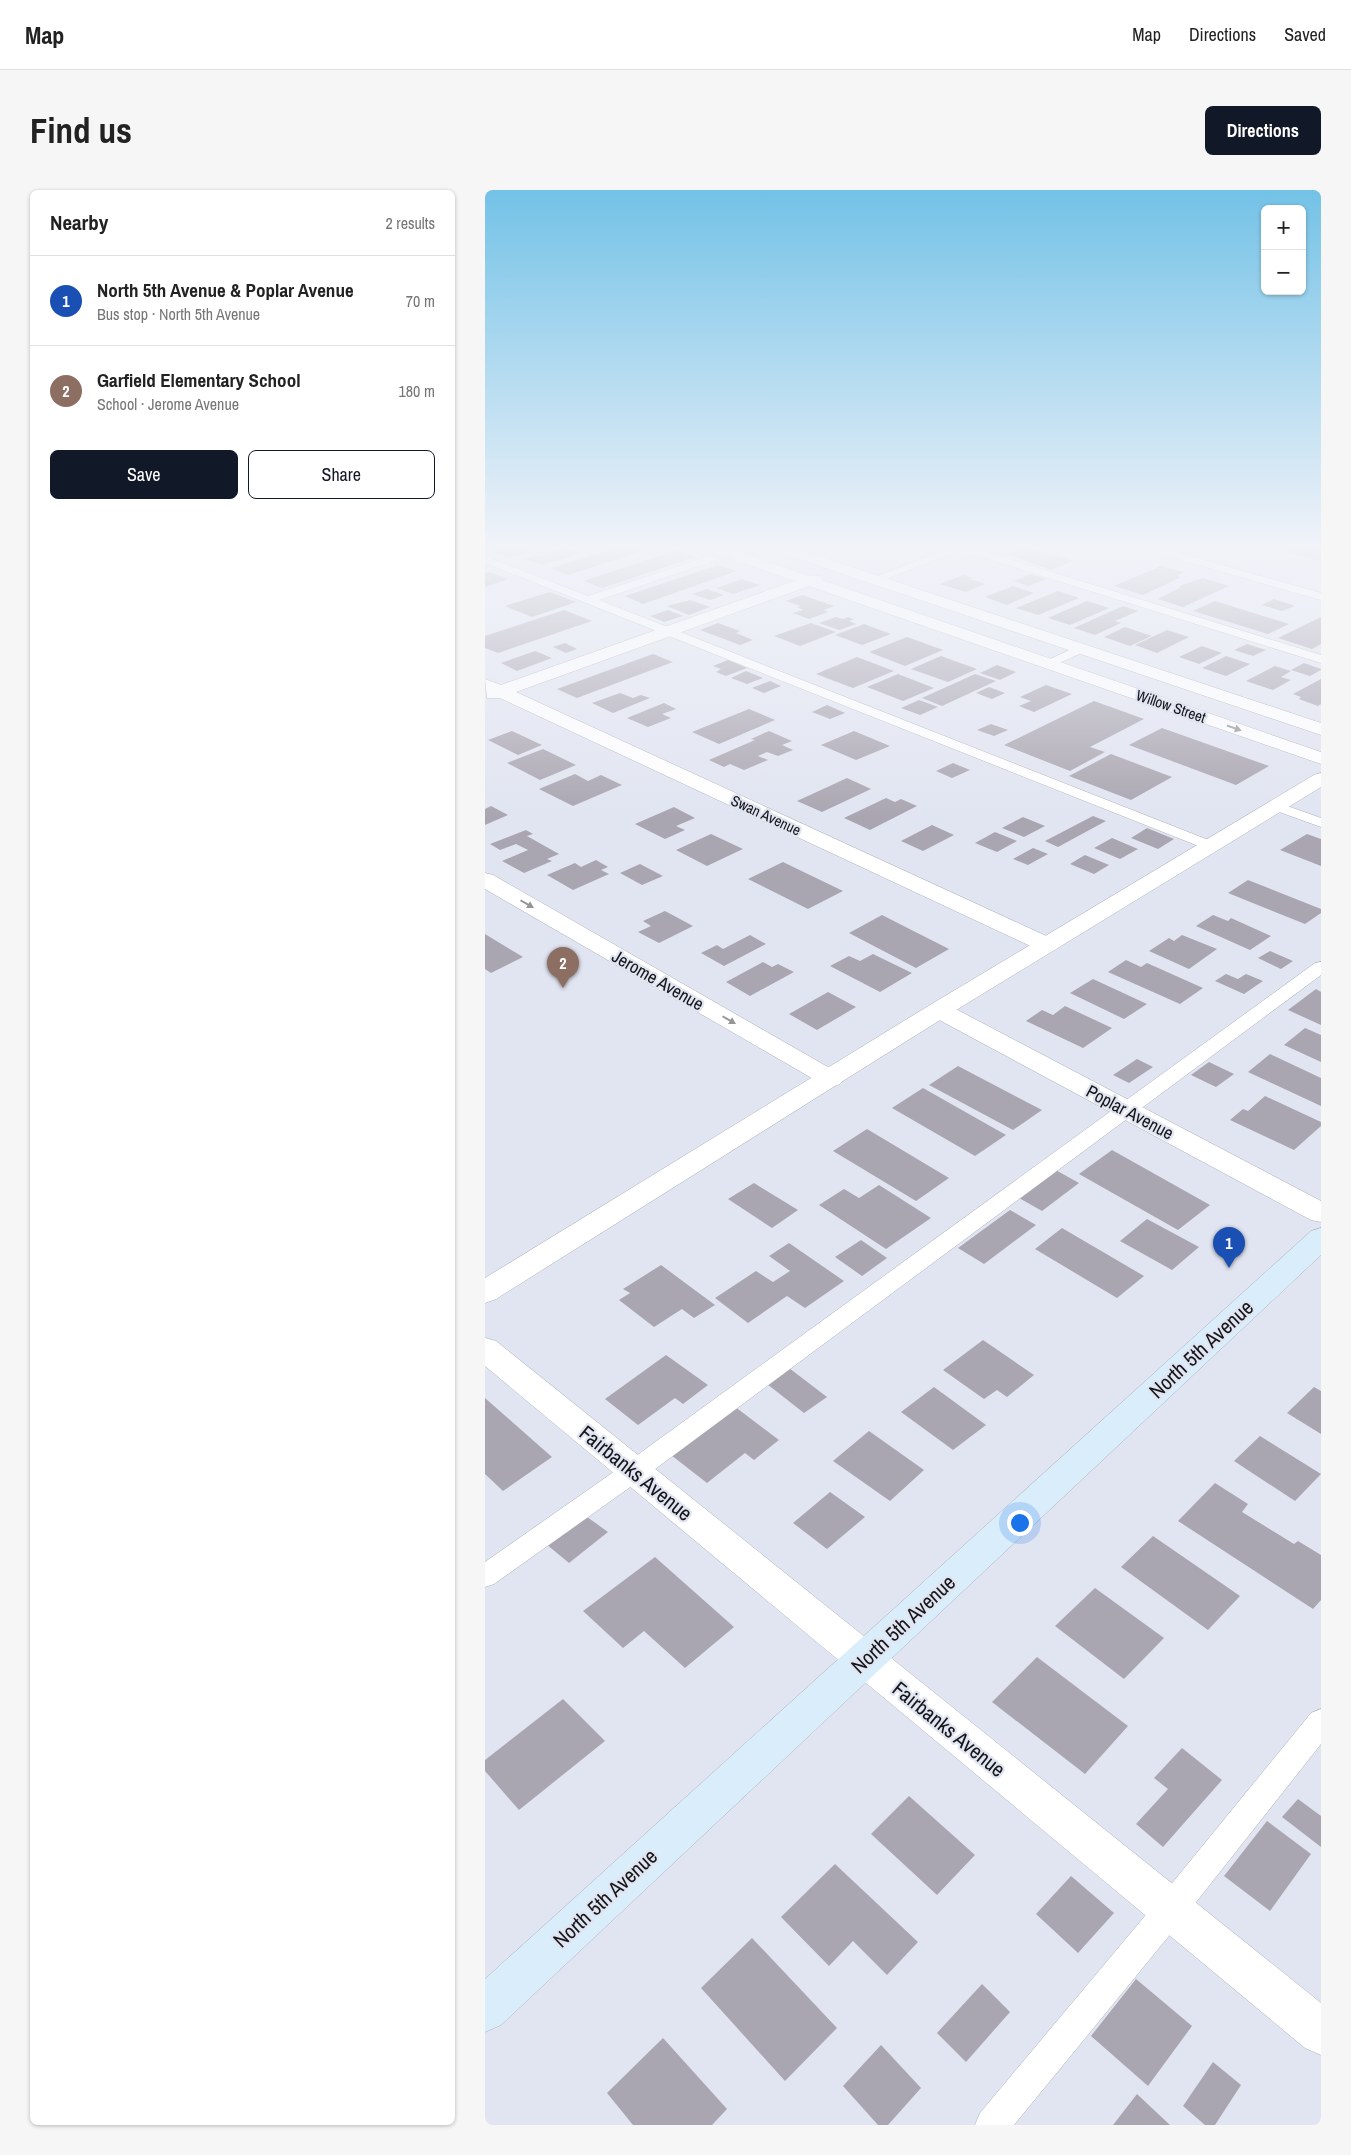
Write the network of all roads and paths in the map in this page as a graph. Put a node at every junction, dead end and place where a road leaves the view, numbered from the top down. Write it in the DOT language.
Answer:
graph roads {
  1 [pos="654,636"];
  2 [pos="678,636"];
  3 [pos="971,636"];
  4 [pos="1045,636"];
  5 [pos="1248,636"];
  6 [pos="1081,648"];
  7 [pos="1321,659"];
  8 [pos="1048,663"];
  9 [pos="491,691"];
  10 [pos="1321,729"];
  11 [pos="1321,758"];
  12 [pos="1321,779"];
  13 [pos="1276,806"];
  14 [pos="1321,823"];
  15 [pos="1211,846"];
  16 [pos="485,880"];
  17 [pos="1047,946"];
  18 [pos="1321,967"];
  19 [pos="939,1010"];
  20 [pos="831,1079"];
  21 [pos="1127,1110"];
  22 [pos="1321,1213"];
  23 [pos="1321,1238"];
  24 [pos="485,1292"];
  25 [pos="485,1349"];
  26 [pos="634,1471"];
  27 [pos="485,1576"];
  28 [pos="865,1660"];
  29 [pos="1321,1722"];
  30 [pos="1171,1910"];
  31 [pos="485,2009"];
  32 [pos="1321,2032"];
  33 [pos="992,2125"];
  1 -- 9 [label="street"];
  2 -- 15 [label="lane"];
  3 -- 8 [label="street, Willow Street"];
  4 -- 6 [label="street, Willow Street"];
  5 -- 7 [label="lane"];
  6 -- 8 [label="lane"];
  6 -- 10 [label="street, Willow Street"];
  8 -- 11 [label="street, Willow Street, one-way"];
  9 -- 17 [label="street, Swan Avenue"];
  12 -- 13 [label="street"];
  13 -- 14 [label="lane"];
  13 -- 15 [label="street"];
  15 -- 17 [label="street"];
  16 -- 20 [label="street, Jerome Avenue, one-way"];
  17 -- 19 [label="street"];
  18 -- 21 [label="lane"];
  19 -- 20 [label="street"];
  19 -- 21 [label="street, Poplar Avenue"];
  20 -- 24 [label="street"];
  21 -- 22 [label="street, Poplar Avenue"];
  21 -- 26 [label="lane"];
  23 -- 28 [label="main road, North 5th Avenue"];
  25 -- 26 [label="street, Fairbanks Avenue"];
  26 -- 27 [label="lane"];
  26 -- 28 [label="street, Fairbanks Avenue"];
  28 -- 30 [label="street, Fairbanks Avenue"];
  28 -- 31 [label="main road, North 5th Avenue"];
  29 -- 30 [label="lane"];
  30 -- 32 [label="street, Fairbanks Avenue"];
  30 -- 33 [label="lane"];
}
